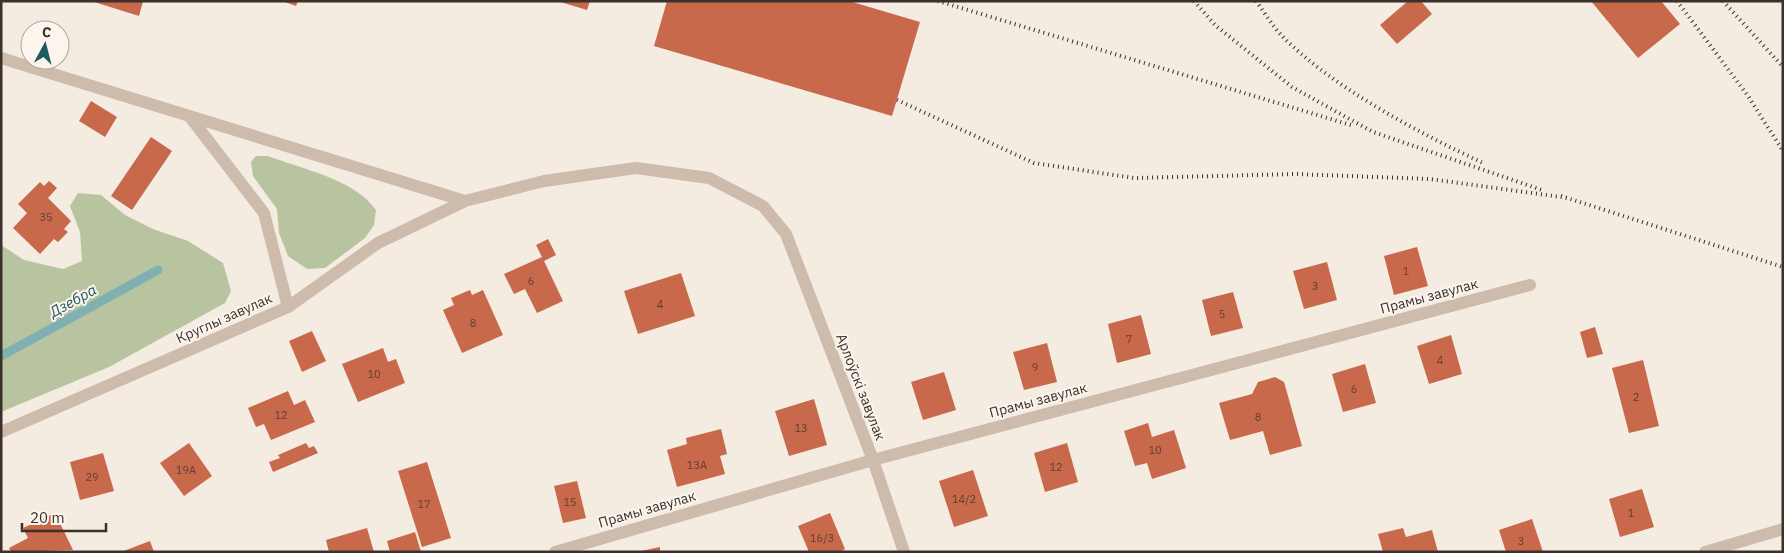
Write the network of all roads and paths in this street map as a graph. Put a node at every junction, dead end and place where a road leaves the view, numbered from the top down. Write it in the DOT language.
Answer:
graph roads {
  1 [pos="1,58"];
  2 [pos="190,117"];
  3 [pos="466,201"];
  4 [pos="1530,285"];
  5 [pos="288,307"];
  6 [pos="1,432"];
  7 [pos="873,460"];
  8 [pos="1783,529"];
  9 [pos="555,552"];
  10 [pos="904,552"];
  11 [pos="1705,552"];
  1 -- 2 [label="street"];
  2 -- 3 [label="street"];
  2 -- 5 [label="street, Круглы завулак"];
  3 -- 5 [label="street, Арлоўскі завулак"];
  3 -- 7 [label="street, Арлоўскі завулак"];
  4 -- 7 [label="street, Прамы завулак"];
  5 -- 6 [label="street, Круглы завулак"];
  7 -- 9 [label="street, Прамы завулак"];
  7 -- 10 [label="street, Арлоўскі завулак"];
  8 -- 11 [label="street"];
}
